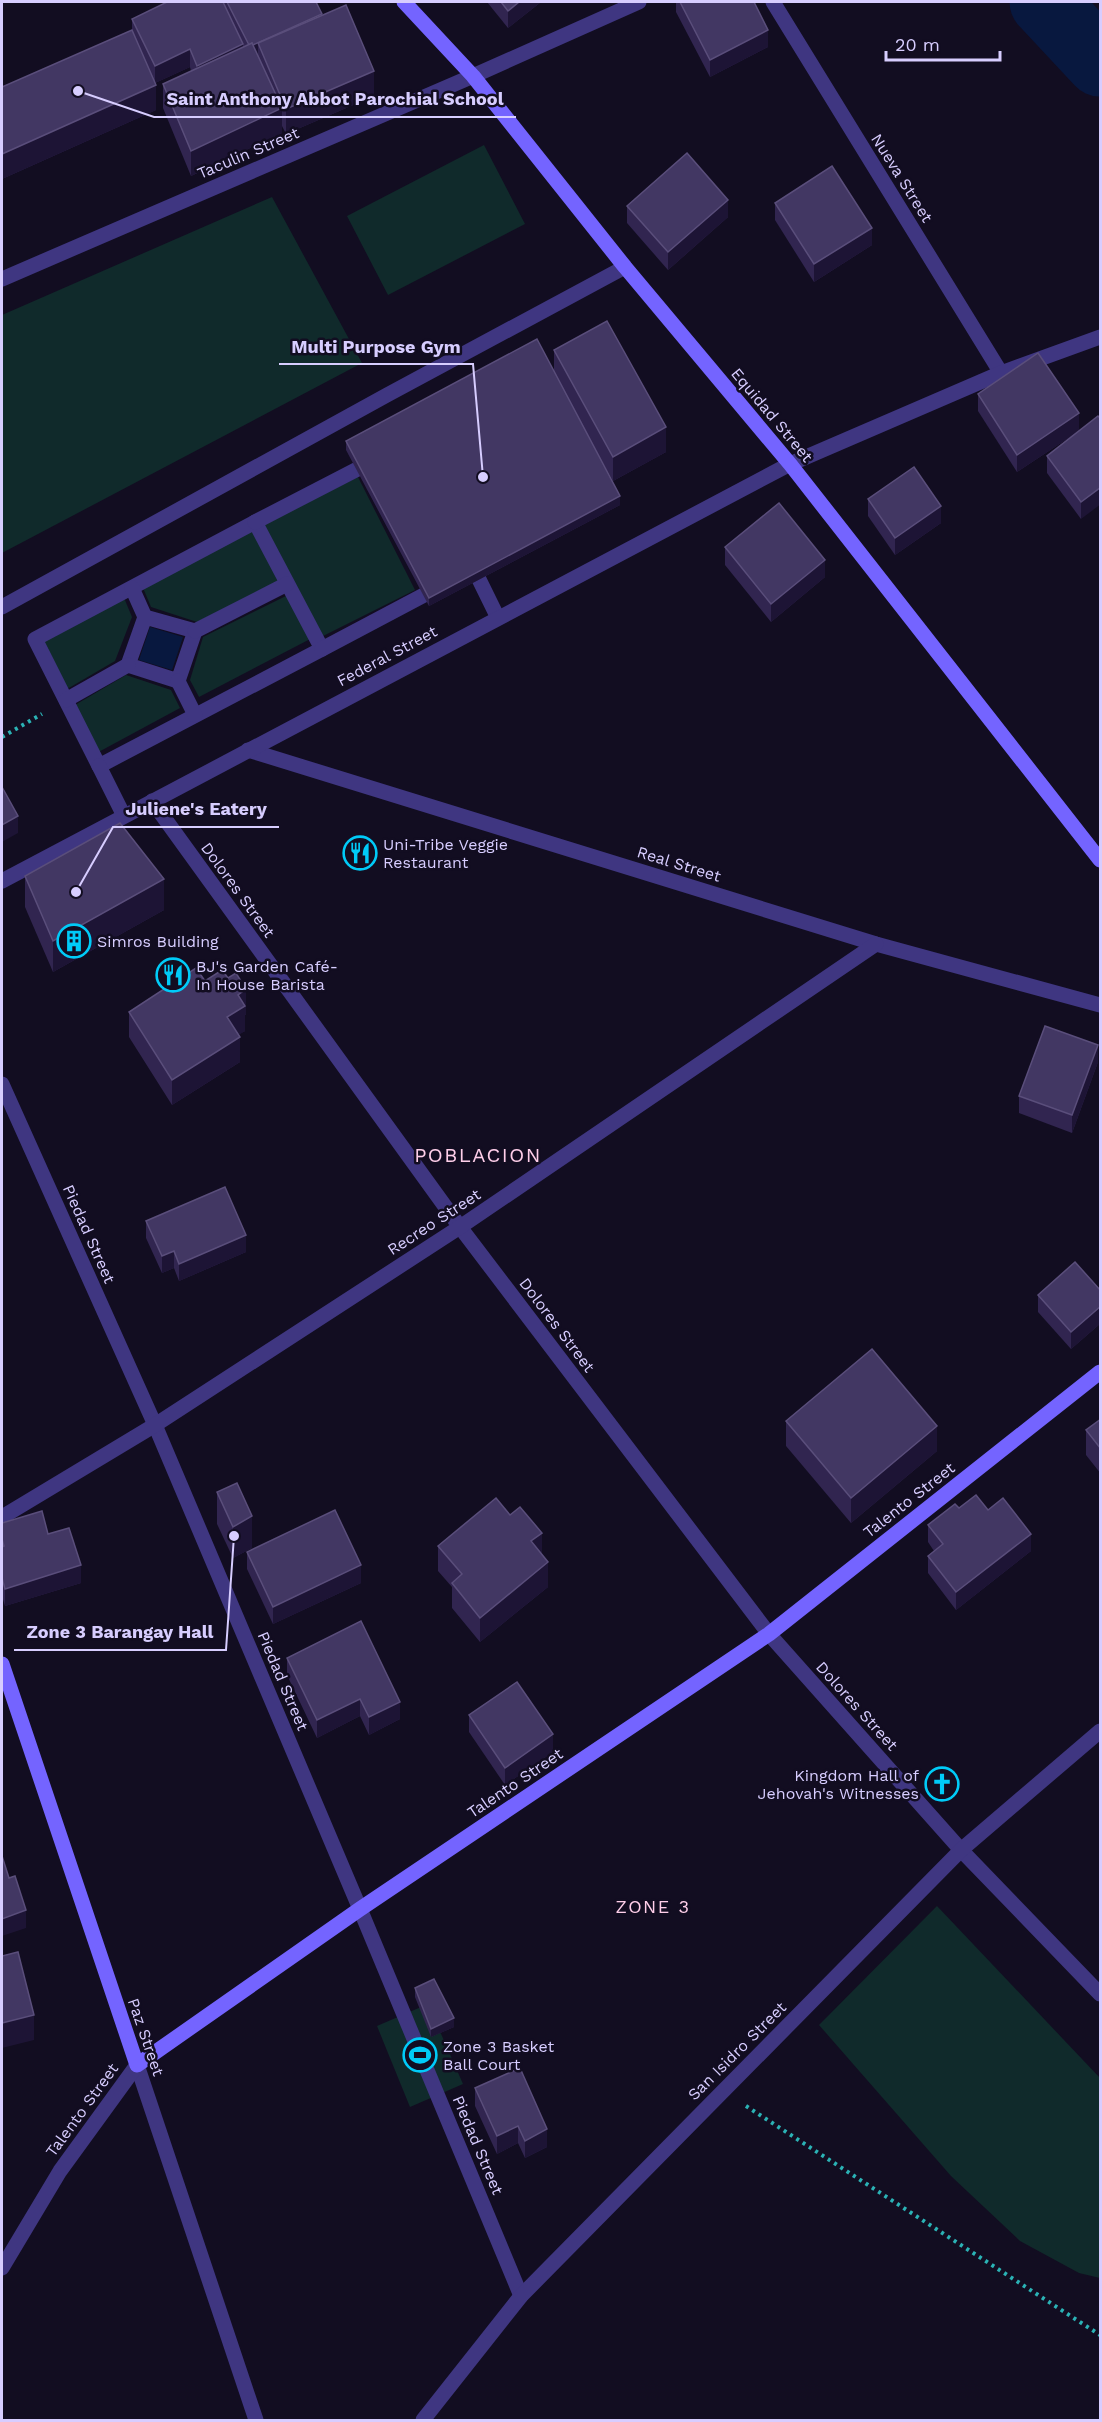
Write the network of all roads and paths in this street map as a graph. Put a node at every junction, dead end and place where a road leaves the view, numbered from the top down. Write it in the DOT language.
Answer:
graph roads {
  1 [pos="404,2"];
  2 [pos="639,2"];
  3 [pos="773,2"];
  4 [pos="473,76"];
  5 [pos="625,267"];
  6 [pos="2,279"];
  7 [pos="1101,337"];
  8 [pos="1001,373"];
  9 [pos="390,453"];
  10 [pos="790,464"];
  11 [pos="255,522"];
  12 [pos="463,547"];
  13 [pos="463,574"];
  14 [pos="287,584"];
  15 [pos="132,588"];
  16 [pos="2,607"];
  17 [pos="145,616"];
  18 [pos="498,618"];
  19 [pos="195,631"];
  20 [pos="322,649"];
  21 [pos="128,665"];
  22 [pos="178,681"];
  23 [pos="66,700"];
  24 [pos="195,715"];
  25 [pos="2,737"];
  26 [pos="248,750"];
  27 [pos="99,766"];
  28 [pos="152,801"];
  29 [pos="124,816"];
  30 [pos="1101,860"];
  31 [pos="2,881"];
  32 [pos="876,944"];
  33 [pos="1101,1005"];
  34 [pos="2,1084"];
  35 [pos="460,1227"];
  36 [pos="1101,1372"];
  37 [pos="155,1425"];
  38 [pos="2,1517"];
  39 [pos="769,1634"];
  40 [pos="2,1664"];
  41 [pos="1101,1731"];
  42 [pos="961,1850"];
  43 [pos="360,1909"];
  44 [pos="1101,1994"];
  45 [pos="137,2065"];
  46 [pos="723,2091"];
  47 [pos="2,2268"];
  48 [pos="521,2296"];
  49 [pos="1101,2335"];
  50 [pos="256,2421"];
  51 [pos="423,2421"];
  1 -- 4 [label="street, Equidad Street"];
  2 -- 4 [label="street, Taculin Street"];
  3 -- 8 [label="street, Nueva Street"];
  4 -- 5 [label="street, Equidad Street"];
  4 -- 6 [label="street, Taculin Street"];
  5 -- 10 [label="street, Equidad Street"];
  5 -- 16 [label="street"];
  7 -- 8 [label="street, Federal Street"];
  8 -- 10 [label="street, Federal Street"];
  9 -- 11 [label="street"];
  10 -- 18 [label="street, Federal Street"];
  10 -- 30 [label="street, Equidad Street"];
  11 -- 14 [label="street"];
  11 -- 15 [label="street"];
  12 -- 13 [label="street"];
  13 -- 18 [label="street"];
  13 -- 20 [label="street"];
  14 -- 19 [label="street"];
  14 -- 20 [label="street"];
  15 -- 17 [label="street"];
  15 -- 23 [label="street"];
  17 -- 19 [label="street"];
  17 -- 21 [label="street"];
  18 -- 26 [label="street, Federal Street"];
  19 -- 22 [label="street"];
  20 -- 24 [label="street"];
  21 -- 22 [label="street"];
  21 -- 23 [label="street"];
  22 -- 24 [label="street"];
  23 -- 25 [label="path"];
  23 -- 27 [label="street"];
  24 -- 27 [label="street"];
  26 -- 28 [label="street, Federal Street"];
  26 -- 32 [label="street, Real Street"];
  27 -- 29 [label="street"];
  28 -- 29 [label="street, Federal Street"];
  28 -- 35 [label="street, Dolores Street"];
  29 -- 31 [label="street, Federal Street"];
  32 -- 33 [label="street, Real Street"];
  32 -- 35 [label="street, Recreo Street"];
  34 -- 37 [label="street, Piedad Street"];
  35 -- 37 [label="street, Recreo Street"];
  35 -- 39 [label="street, Dolores Street"];
  36 -- 39 [label="street, Talento Street"];
  37 -- 38 [label="street, Recreo Street"];
  37 -- 43 [label="street, Piedad Street"];
  39 -- 42 [label="street, Dolores Street"];
  39 -- 43 [label="street, Talento Street"];
  40 -- 45 [label="street, Paz Street"];
  41 -- 42 [label="street, San Isidro Street"];
  42 -- 44 [label="street, Dolores Street"];
  42 -- 46 [label="street, San Isidro Street"];
  43 -- 45 [label="street, Talento Street"];
  43 -- 48 [label="street, Piedad Street"];
  45 -- 47 [label="street, Talento Street"];
  45 -- 50 [label="street, Paz Street"];
  46 -- 48 [label="street, San Isidro Street"];
  46 -- 49 [label="path"];
  48 -- 51 [label="street, San Isidro Street"];
}
